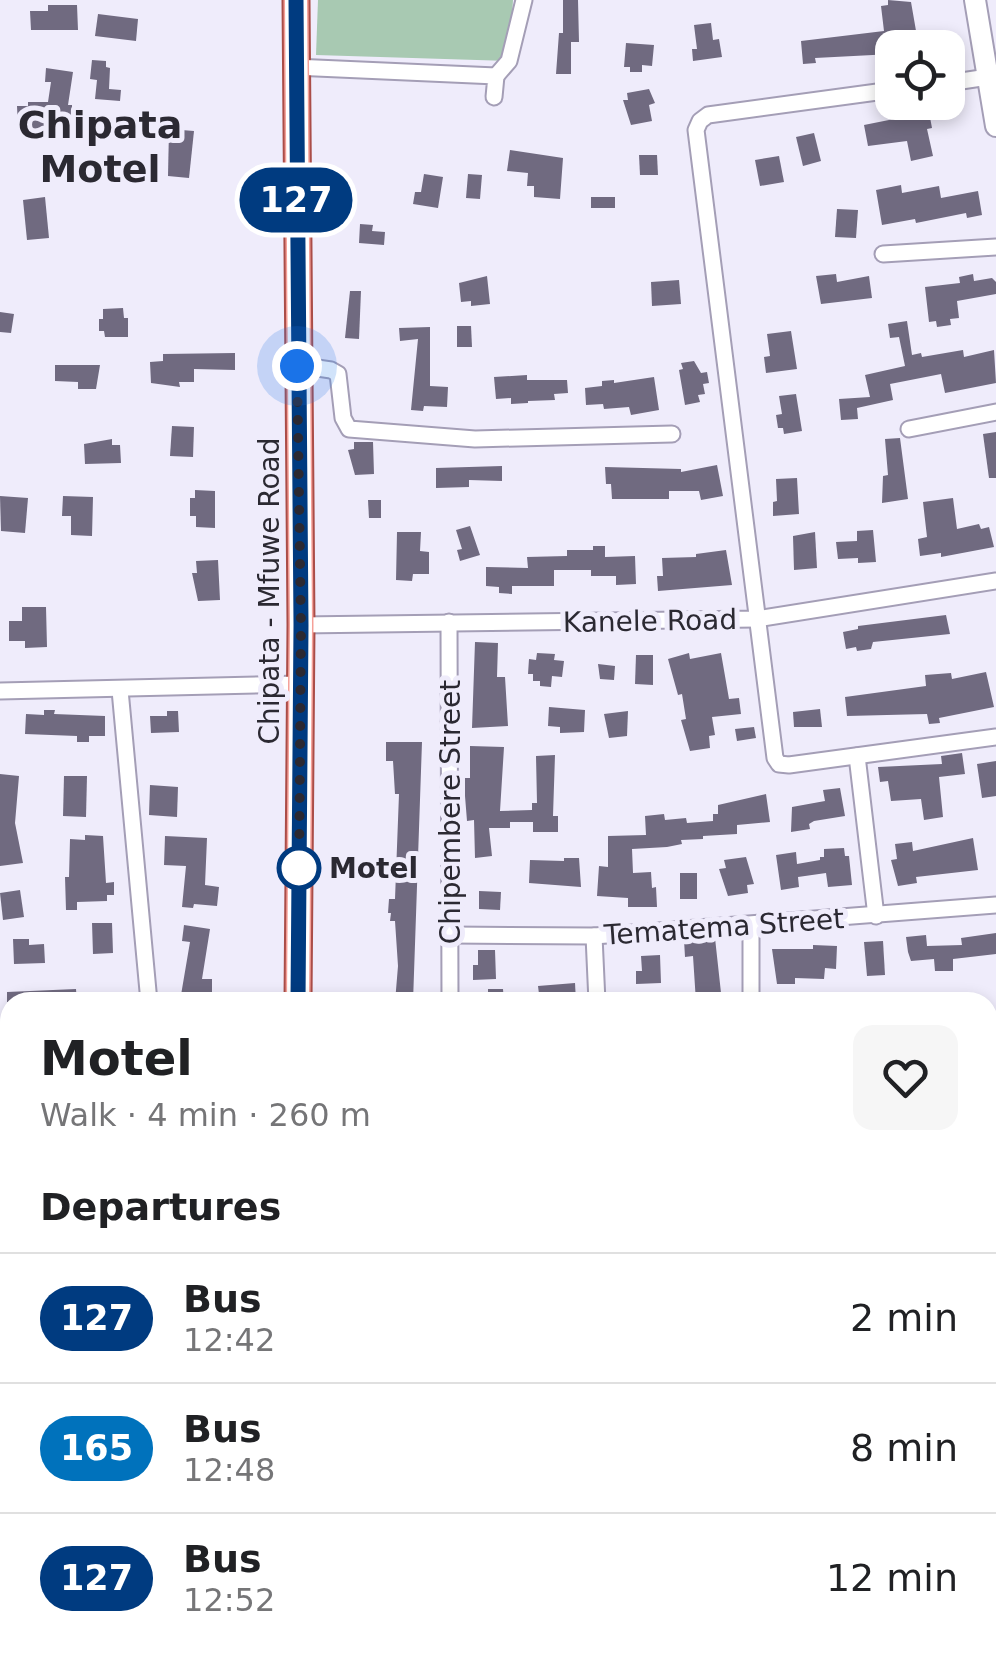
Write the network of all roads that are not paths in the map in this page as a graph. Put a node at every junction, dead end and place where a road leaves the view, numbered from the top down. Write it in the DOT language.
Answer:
graph roads {
  1 [pos="296,0"];
  2 [pos="524,0"];
  3 [pos="975,0"];
  4 [pos="294,68"];
  5 [pos="496,76"];
  6 [pos="988,77"];
  7 [pos="965,80"];
  8 [pos="875,92"];
  9 [pos="494,97"];
  10 [pos="996,126"];
  11 [pos="996,247"];
  12 [pos="883,254"];
  13 [pos="297,366"];
  14 [pos="996,412"];
  15 [pos="910,429"];
  16 [pos="672,434"];
  17 [pos="996,581"];
  18 [pos="756,619"];
  19 [pos="448,622"];
  20 [pos="301,625"];
  21 [pos="300,684"];
  22 [pos="120,690"];
  23 [pos="0,691"];
  24 [pos="996,737"];
  25 [pos="857,756"];
  26 [pos="996,906"];
  27 [pos="876,916"];
  28 [pos="751,926"];
  29 [pos="451,935"];
  30 [pos="594,936"];
  31 [pos="148,992"];
  32 [pos="298,992"];
  33 [pos="450,992"];
  34 [pos="597,992"];
  35 [pos="751,992"];
  1 -- 4 [label="main road, Chipata - Mfuwe Road"];
  2 -- 5 [label="street"];
  3 -- 6 [label="street"];
  4 -- 5 [label="street"];
  4 -- 13 [label="main road, Chipata - Mfuwe Road"];
  5 -- 9 [label="street"];
  6 -- 7 [label="street"];
  6 -- 10 [label="street"];
  8 -- 18 [label="street"];
  11 -- 12 [label="street"];
  13 -- 16 [label="street"];
  13 -- 20 [label="main road, Chipata - Mfuwe Road"];
  14 -- 15 [label="street"];
  17 -- 18 [label="street, Kanele Road"];
  18 -- 19 [label="street, Kanele Road"];
  18 -- 25 [label="street"];
  19 -- 20 [label="street, Kanele Road"];
  19 -- 29 [label="street, Chipembere Street"];
  20 -- 21 [label="main road, Chipata - Mfuwe Road"];
  21 -- 22 [label="street"];
  21 -- 32 [label="main road, Chipata - Mfuwe Road"];
  22 -- 23 [label="street"];
  22 -- 31 [label="street"];
  24 -- 25 [label="street"];
  25 -- 27 [label="street"];
  26 -- 27 [label="street, Tematema Street"];
  27 -- 28 [label="street, Tematema Street"];
  28 -- 30 [label="street, Tematema Street"];
  28 -- 35 [label="street"];
  29 -- 30 [label="street, Tematema Street"];
  29 -- 33 [label="street, Chipembere Street"];
  30 -- 34 [label="street"];
}
